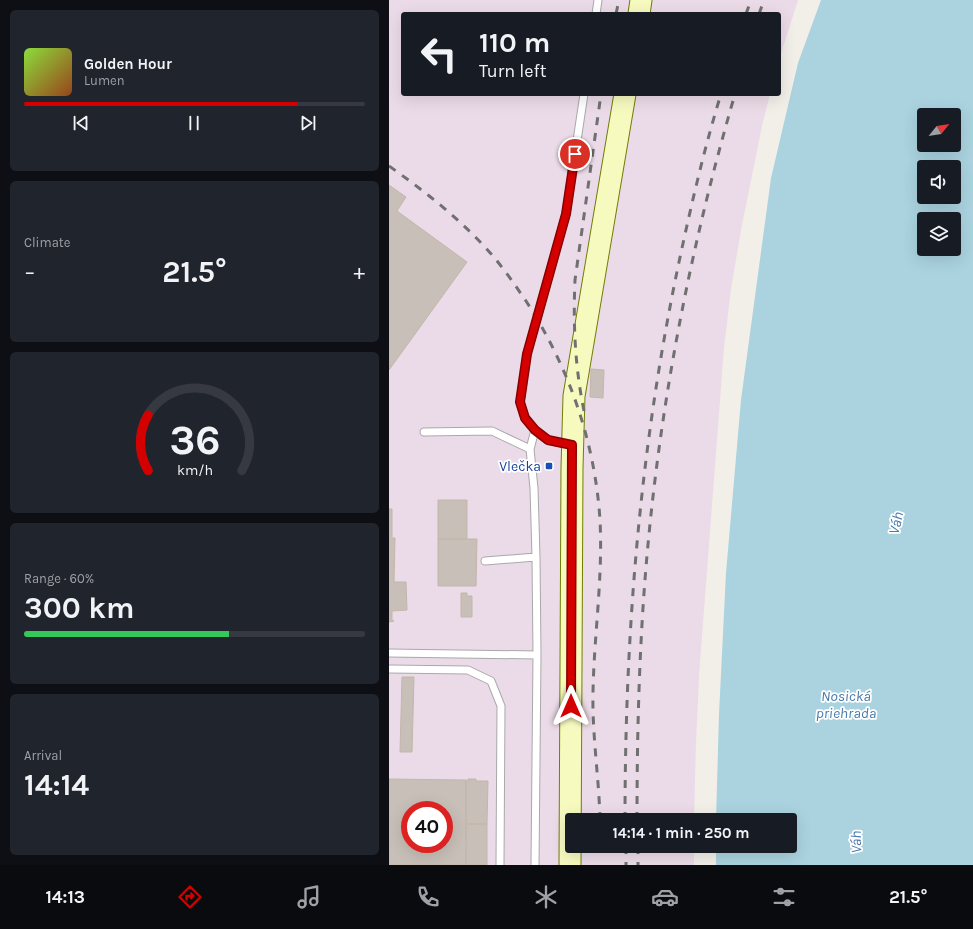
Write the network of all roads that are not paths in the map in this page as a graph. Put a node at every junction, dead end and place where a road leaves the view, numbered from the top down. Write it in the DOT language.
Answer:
graph roads {
  1 [pos="598,0"];
  2 [pos="641,0"];
  3 [pos="596,12"];
  4 [pos="639,12"];
  5 [pos="584,96"];
  6 [pos="625,96"];
  7 [pos="535,430"];
  8 [pos="424,432"];
  9 [pos="572,445"];
  10 [pos="530,449"];
  11 [pos="536,557"];
  12 [pos="485,561"];
  13 [pos="389,653"];
  14 [pos="537,655"];
  15 [pos="389,669"];
  16 [pos="500,865"];
  17 [pos="535,865"];
  18 [pos="570,865"];
  1 -- 3 [label="lane"];
  2 -- 4 [label="street"];
  5 -- 7 [label="lane"];
  6 -- 9 [label="street"];
  7 -- 9 [label="lane"];
  7 -- 10 [label="lane"];
  8 -- 10 [label="lane"];
  9 -- 18 [label="street"];
  10 -- 11 [label="lane"];
  11 -- 12 [label="lane"];
  11 -- 14 [label="lane"];
  13 -- 14 [label="lane"];
  14 -- 17 [label="lane"];
  15 -- 16 [label="lane"];
}
